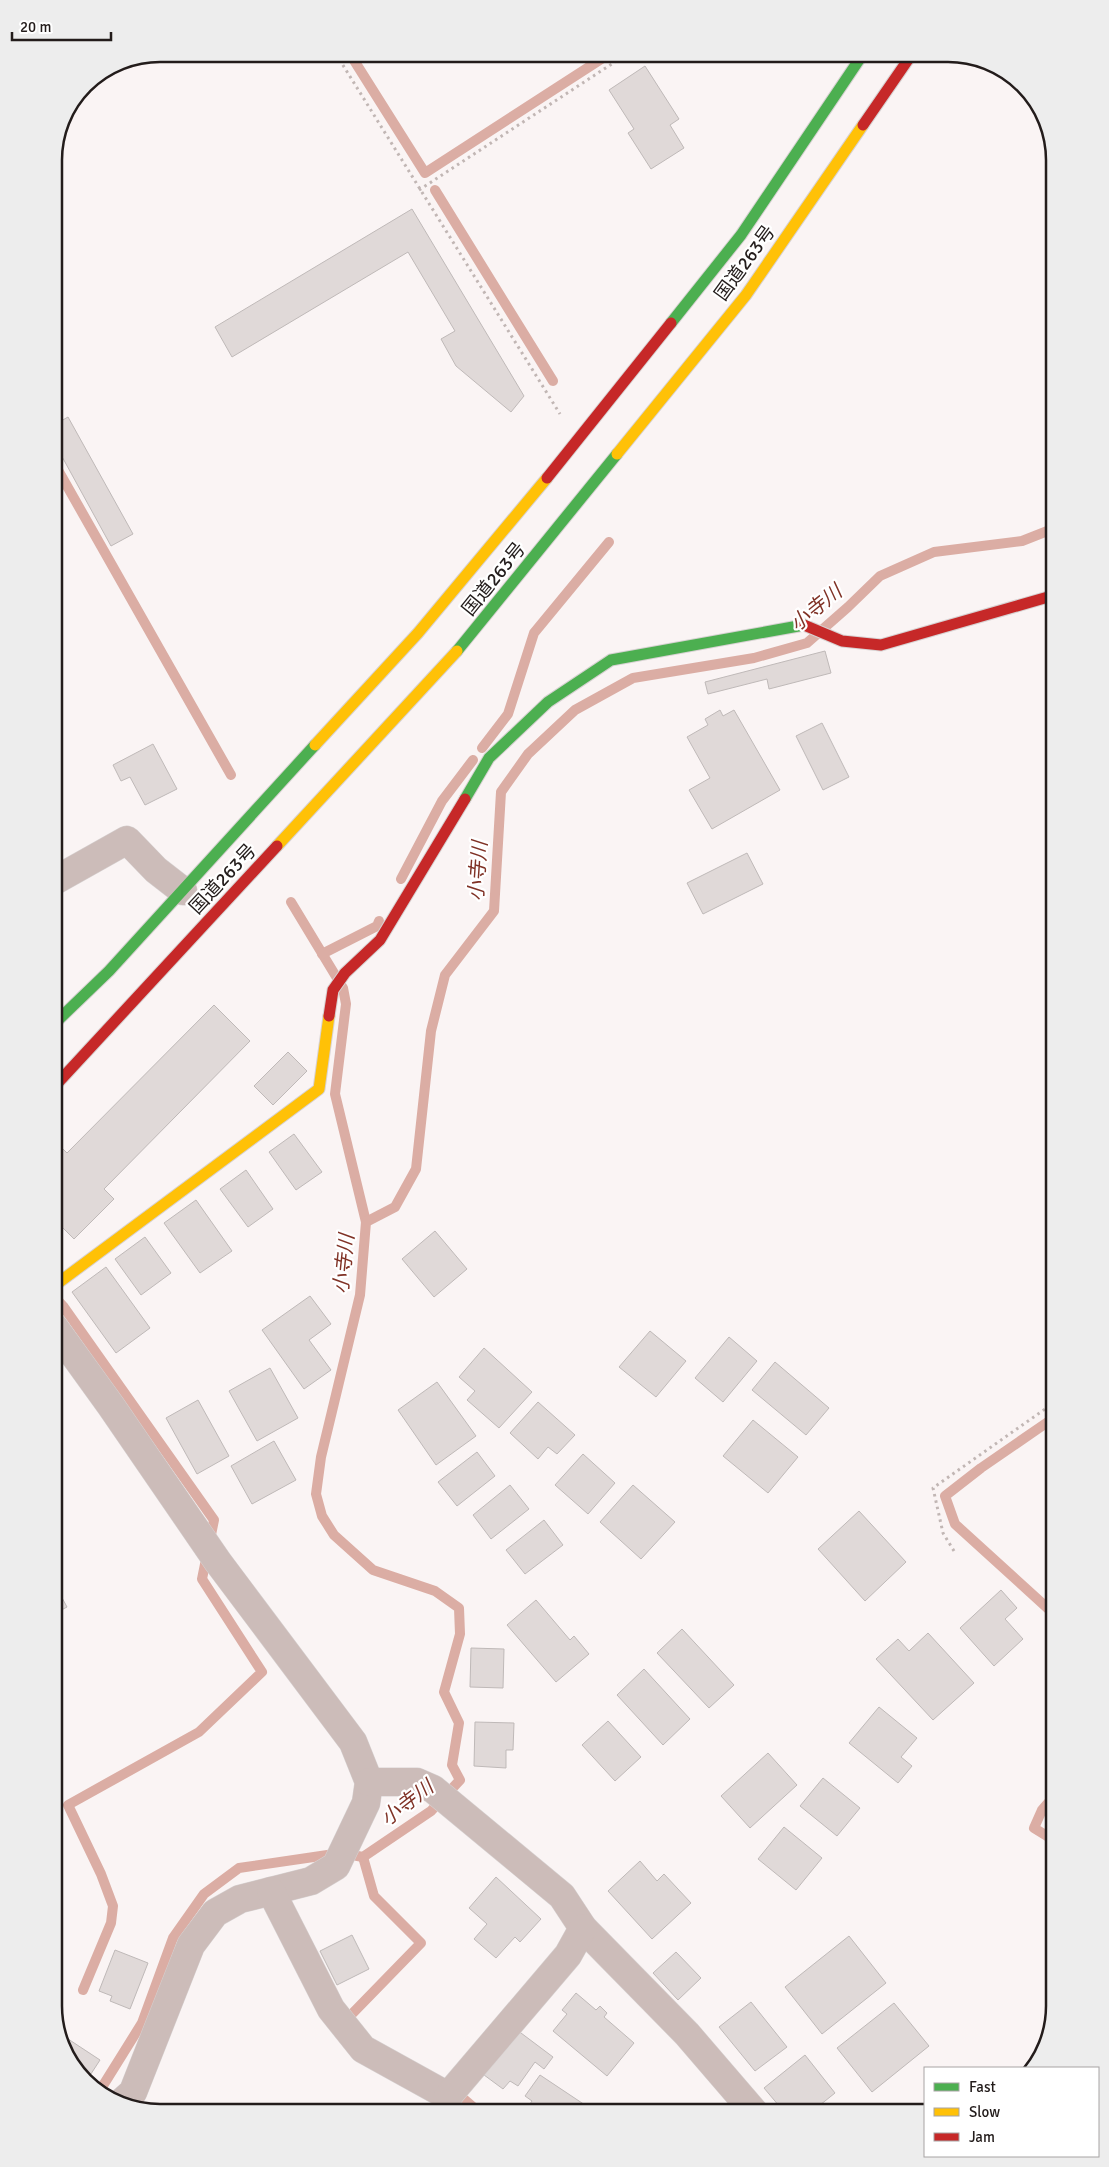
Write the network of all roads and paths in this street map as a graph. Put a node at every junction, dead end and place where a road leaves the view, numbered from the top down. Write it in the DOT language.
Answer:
graph roads {
  1 [pos="341,63"];
  2 [pos="613,63"];
  3 [pos="857,63"];
  4 [pos="906,63"];
  5 [pos="419,190"];
  6 [pos="575,444"];
  7 [pos="1046,598"];
  8 [pos="63,876"];
  9 [pos="183,891"];
  10 [pos="63,1015"];
  11 [pos="63,1077"];
  12 [pos="63,1279"];
  13 [pos="63,1339"];
  14 [pos="1046,1408"];
  15 [pos="954,1551"];
  16 [pos="369,1782"];
  17 [pos="271,1891"];
  18 [pos="583,1928"];
  19 [pos="134,2101"];
  20 [pos="443,2104"];
  21 [pos="449,2104"];
  22 [pos="746,2104"];
  1 -- 5 [label="path"];
  2 -- 5 [label="path"];
  3 -- 6 [label="main road, 国道263号"];
  4 -- 11 [label="main road, 国道263号"];
  5 -- 6 [label="path"];
  6 -- 9 [label="main road, 国道263号"];
  7 -- 12 [label="main road"];
  8 -- 9 [label="street"];
  9 -- 10 [label="main road, 国道263号"];
  13 -- 16 [label="street"];
  14 -- 15 [label="path"];
  16 -- 17 [label="street"];
  16 -- 18 [label="street"];
  17 -- 19 [label="street"];
  17 -- 20 [label="street"];
  18 -- 21 [label="street"];
  18 -- 22 [label="street"];
}
